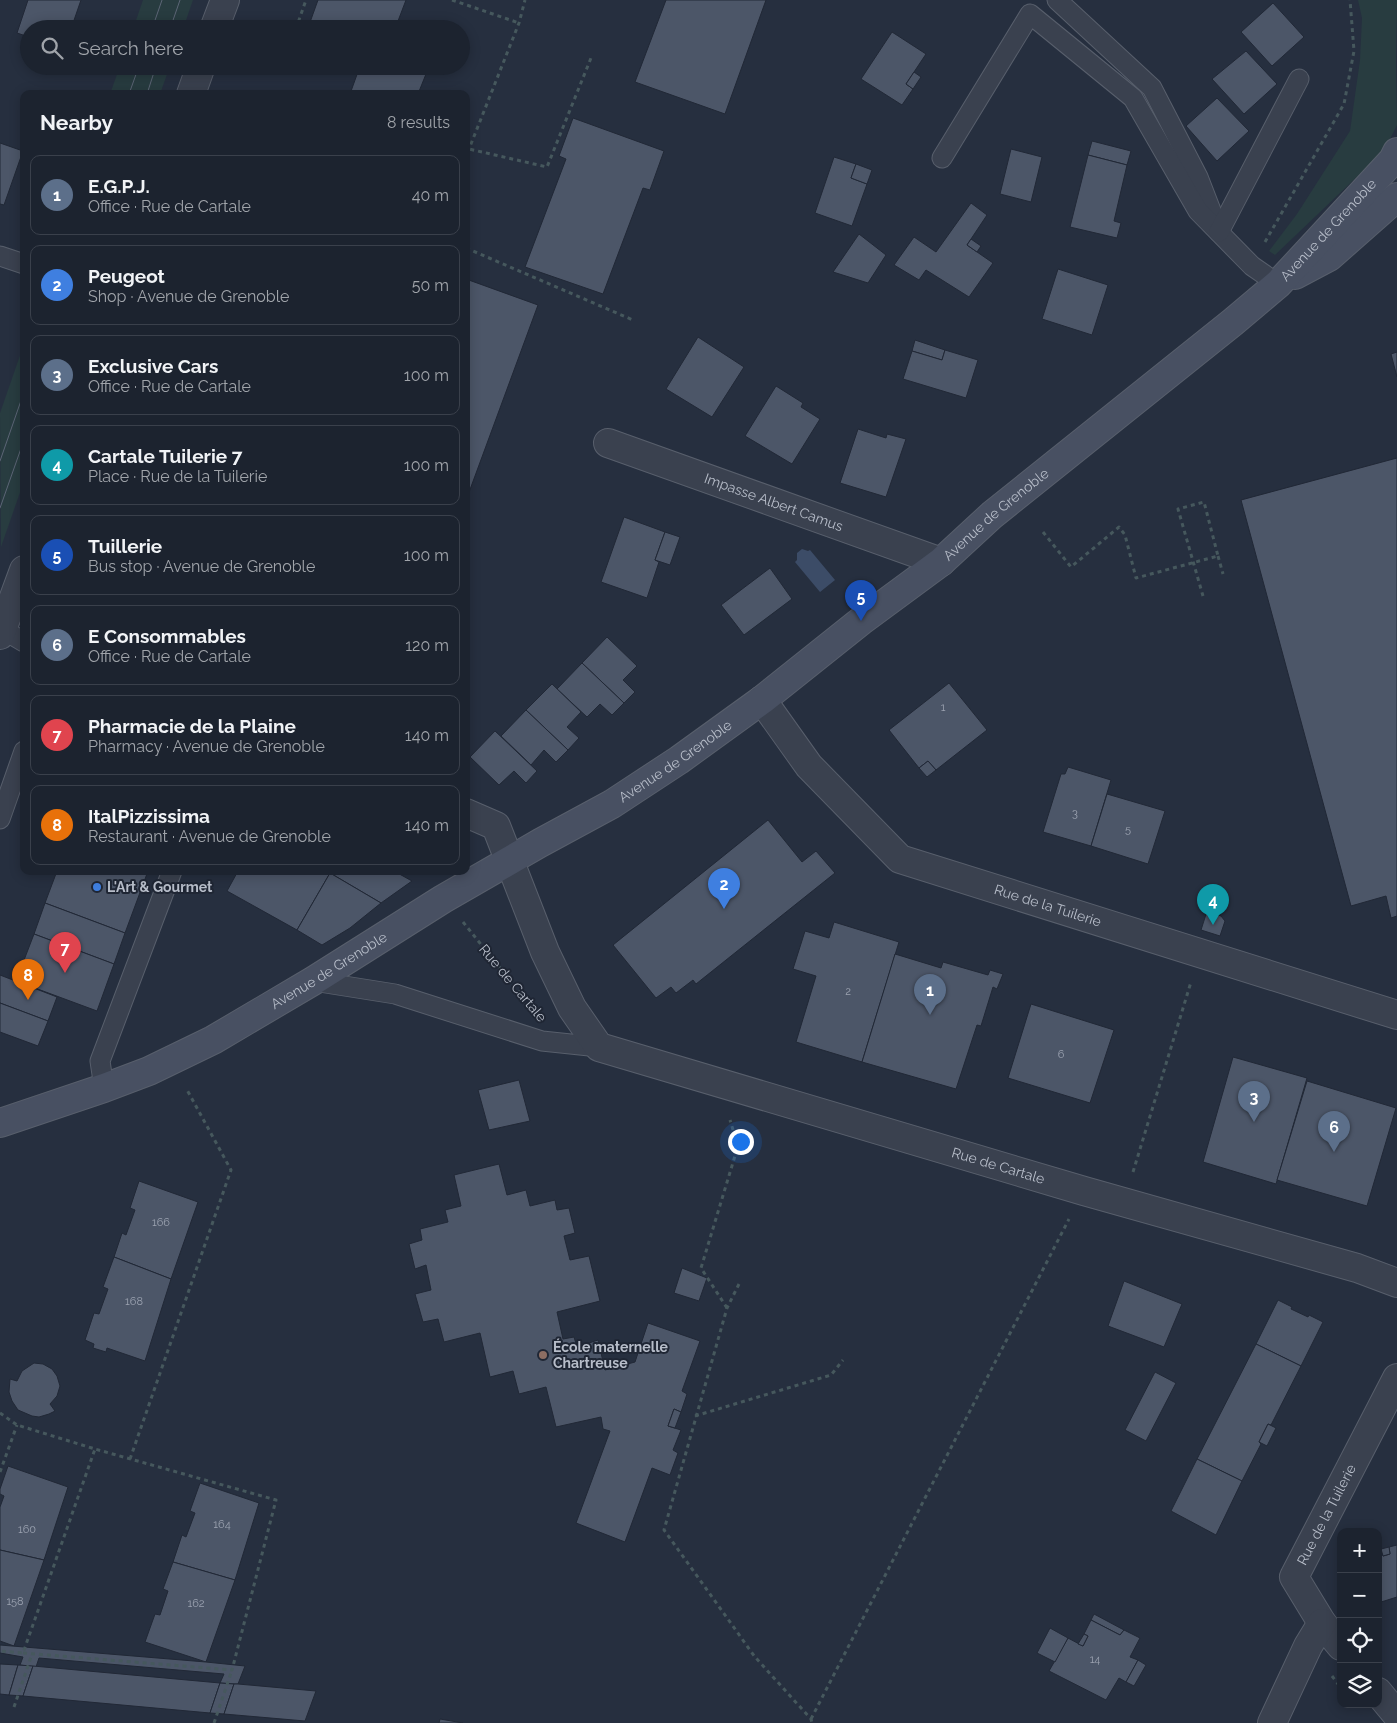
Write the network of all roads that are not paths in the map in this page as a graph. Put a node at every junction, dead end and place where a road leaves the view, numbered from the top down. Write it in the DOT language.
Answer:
graph roads {
  1 [pos="225,0"];
  2 [pos="1057,0"];
  3 [pos="217,20"];
  4 [pos="198,75"];
  5 [pos="1299,79"];
  6 [pos="192,90"];
  7 [pos="1397,152"];
  8 [pos="942,158"];
  9 [pos="1397,197"];
  10 [pos="1219,232"];
  11 [pos="0,256"];
  12 [pos="20,263"];
  13 [pos="1278,284"];
  14 [pos="608,443"];
  15 [pos="941,562"];
  16 [pos="20,584"];
  17 [pos="6,633"];
  18 [pos="762,700"];
  19 [pos="20,762"];
  20 [pos="470,815"];
  21 [pos="0,820"];
  22 [pos="508,861"];
  23 [pos="170,875"];
  24 [pos="313,981"];
  25 [pos="1397,1014"];
  26 [pos="599,1047"];
  27 [pos="104,1088"];
  28 [pos="0,1123"];
  29 [pos="1397,1283"];
  30 [pos="1397,1378"];
  31 [pos="1322,1623"];
  32 [pos="1337,1641"];
  33 [pos="1272,1723"];
  1 -- 3 [label="street"];
  2 -- 10 [label="lane"];
  4 -- 6 [label="street"];
  5 -- 10 [label="lane"];
  7 -- 13 [label="street, Avenue de Grenoble"];
  8 -- 10 [label="lane"];
  9 -- 13 [label="street, Avenue de Grenoble"];
  10 -- 13 [label="lane"];
  11 -- 12 [label="lane"];
  13 -- 15 [label="street, Avenue de Grenoble"];
  14 -- 15 [label="street, Impasse Albert Camus"];
  15 -- 18 [label="street, Avenue de Grenoble"];
  16 -- 17 [label="street"];
  18 -- 22 [label="street, Avenue de Grenoble"];
  18 -- 25 [label="street, Rue de la Tuilerie"];
  19 -- 21 [label="lane"];
  20 -- 22 [label="street"];
  22 -- 24 [label="street, Avenue de Grenoble"];
  22 -- 26 [label="street"];
  23 -- 27 [label="lane"];
  24 -- 26 [label="lane"];
  24 -- 27 [label="street, Avenue de Grenoble"];
  26 -- 29 [label="street, Rue de Cartale"];
  27 -- 28 [label="street, Avenue de Grenoble"];
  30 -- 31 [label="street, Rue de la Tuilerie"];
  31 -- 32 [label="street, Rue de la Tuilerie"];
  31 -- 33 [label="street"];
}
